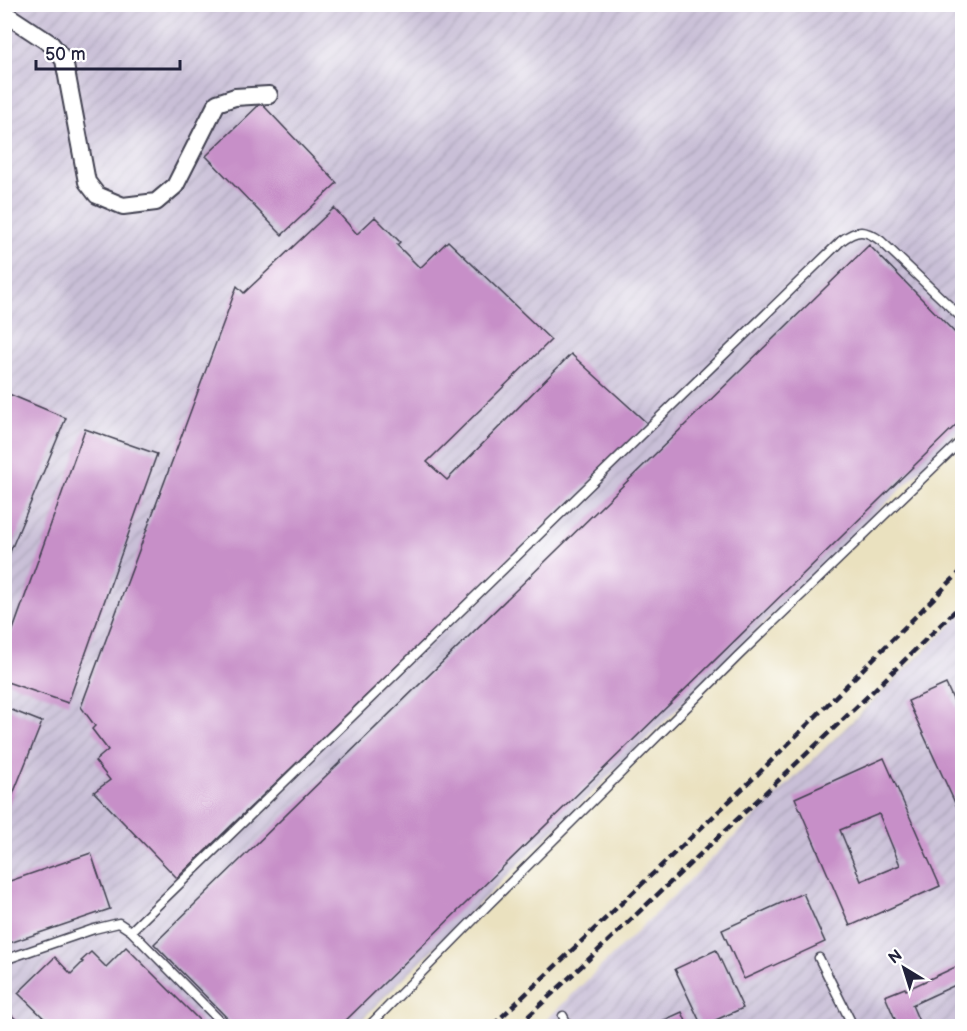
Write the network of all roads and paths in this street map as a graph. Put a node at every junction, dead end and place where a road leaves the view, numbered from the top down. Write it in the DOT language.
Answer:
graph roads {
  1 [pos="4,13"];
  2 [pos="269,95"];
  3 [pos="963,318"];
  4 [pos="963,440"];
  5 [pos="131,931"];
  6 [pos="819,958"];
  7 [pos="4,960"];
  8 [pos="563,1016"];
  9 [pos="225,1026"];
  10 [pos="369,1026"];
  11 [pos="568,1026"];
  12 [pos="853,1026"];
  1 -- 2 [label="street"];
  3 -- 5 [label="lane"];
  4 -- 10 [label="lane"];
  5 -- 7 [label="lane"];
  5 -- 9 [label="lane"];
  6 -- 12 [label="lane"];
  8 -- 11 [label="lane"];
}
